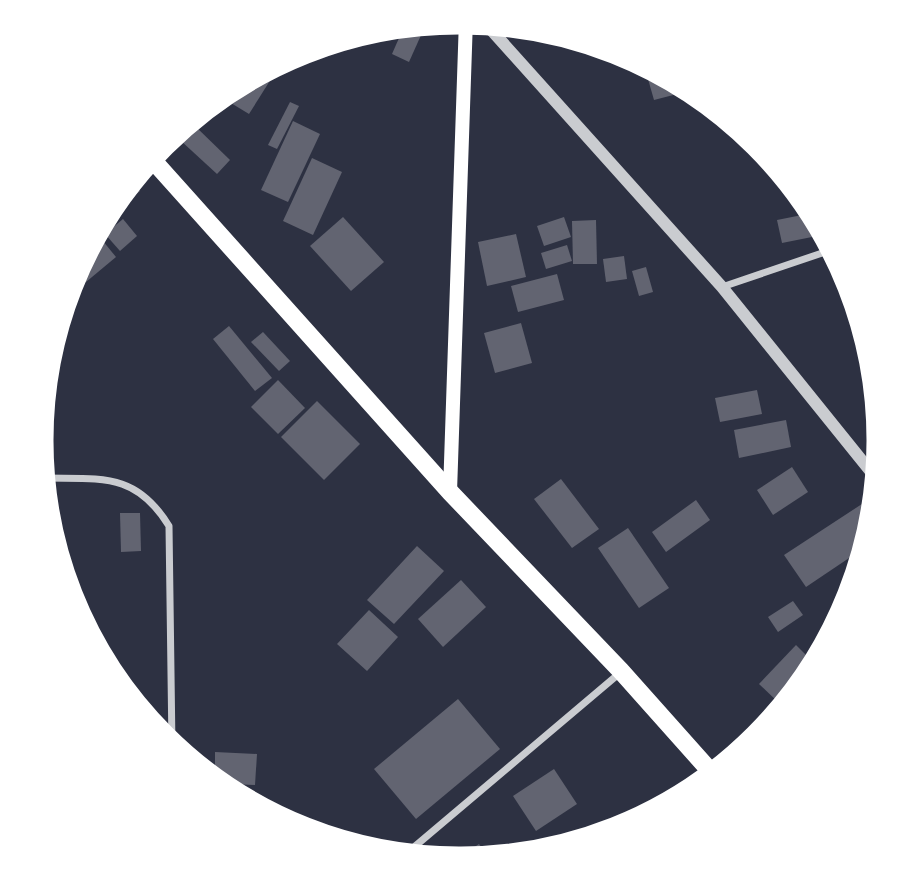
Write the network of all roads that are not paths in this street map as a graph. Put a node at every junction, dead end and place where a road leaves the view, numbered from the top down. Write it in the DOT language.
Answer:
graph roads {
  1 [pos="467,30"];
  2 [pos="493,31"];
  3 [pos="156,164"];
  4 [pos="825,252"];
  5 [pos="722,287"];
  6 [pos="870,470"];
  7 [pos="51,478"];
  8 [pos="450,492"];
  9 [pos="621,671"];
  10 [pos="172,733"];
  11 [pos="707,768"];
  12 [pos="412,848"];
  1 -- 8 [label="main road"];
  2 -- 5 [label="street"];
  3 -- 8 [label="main road"];
  4 -- 5 [label="street"];
  5 -- 6 [label="street"];
  7 -- 10 [label="street"];
  8 -- 9 [label="main road"];
  9 -- 11 [label="main road"];
  9 -- 12 [label="street"];
}
